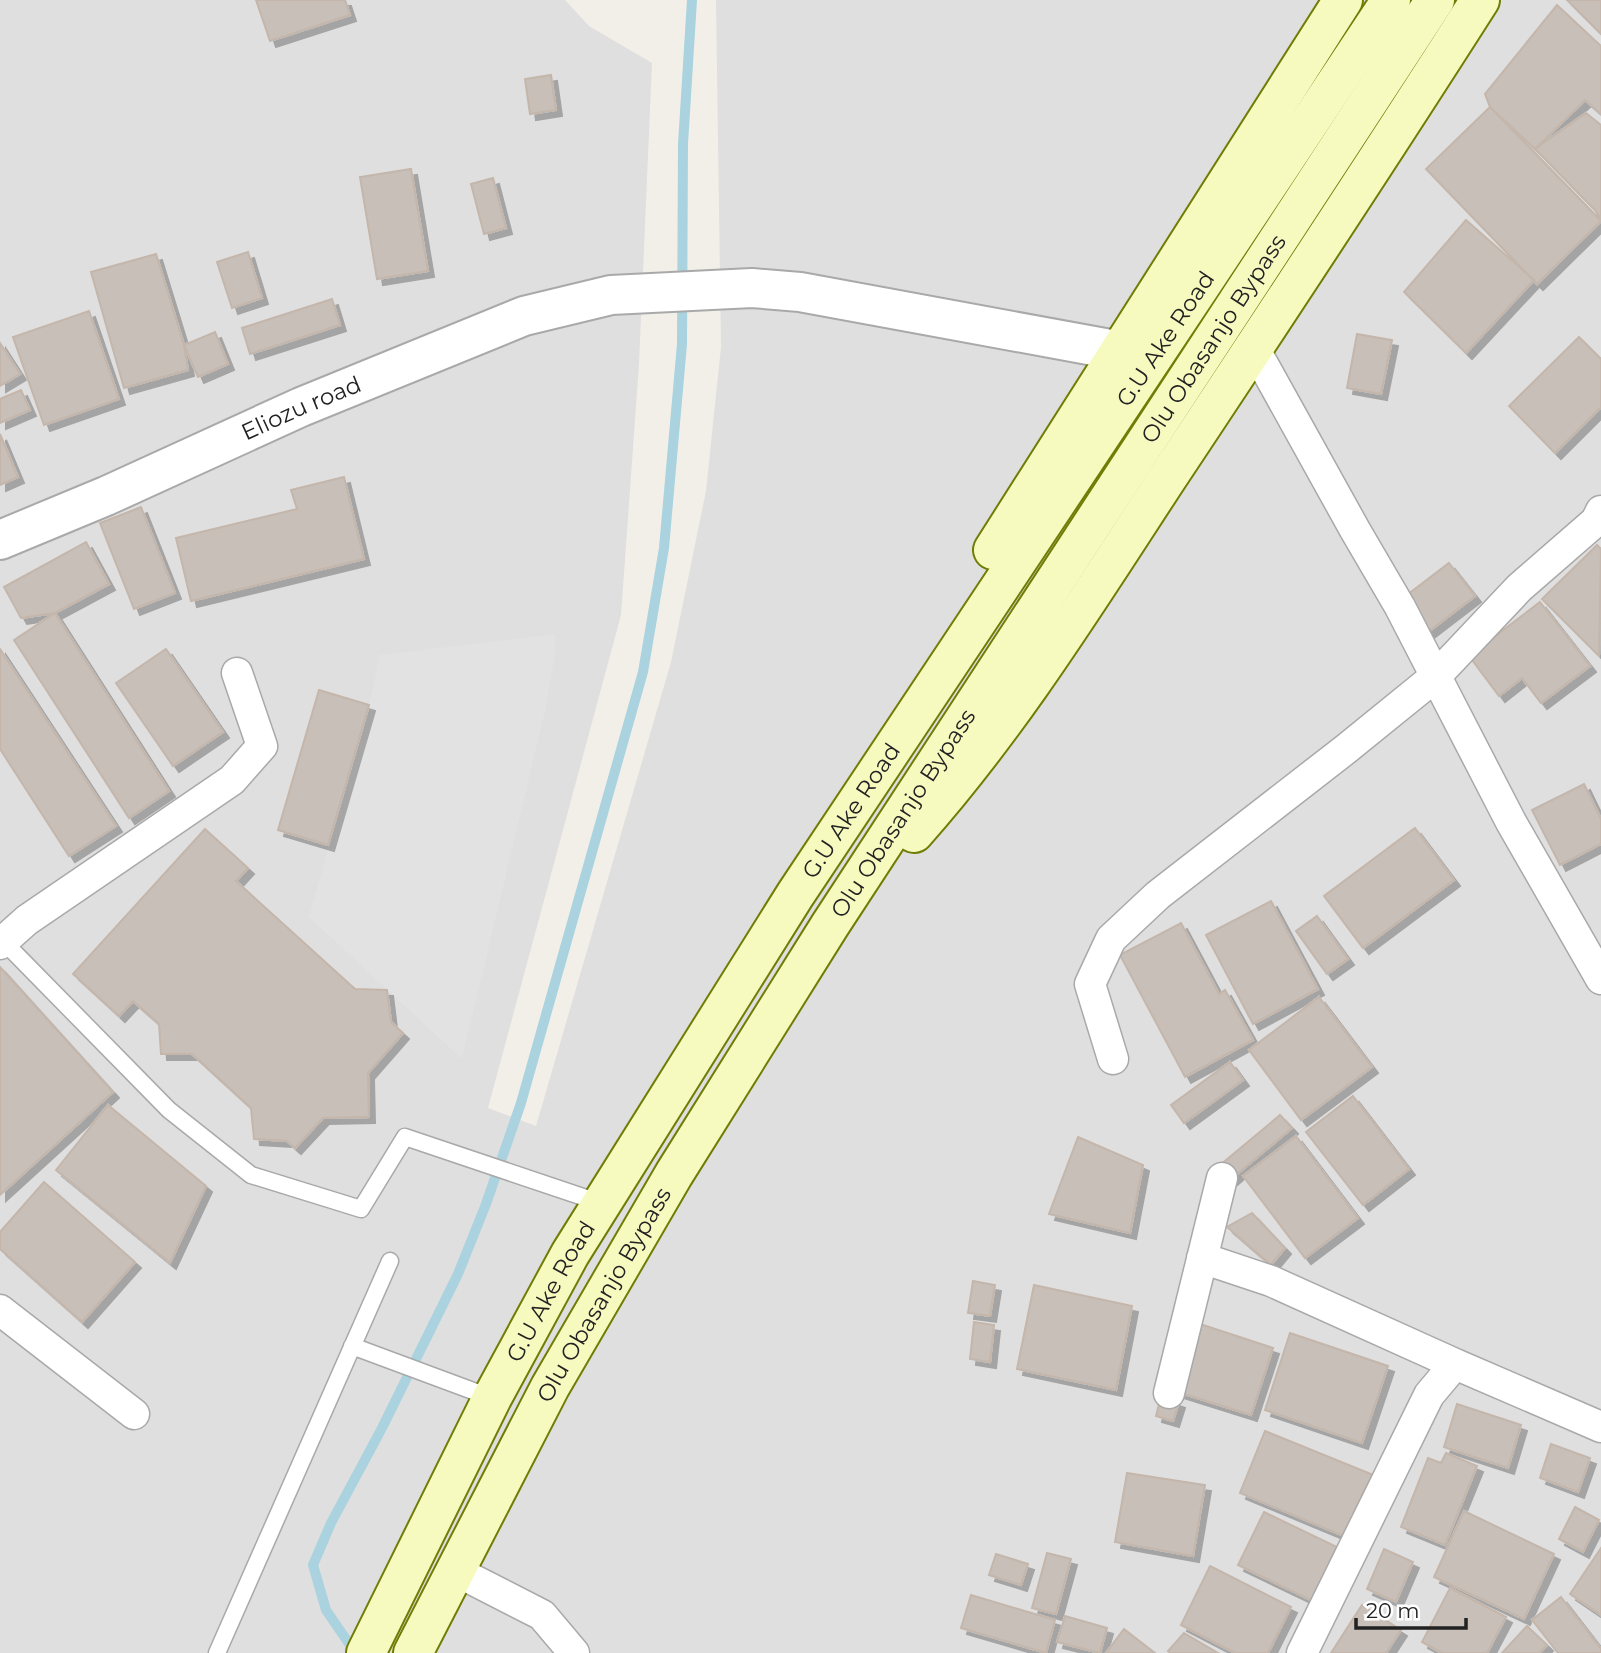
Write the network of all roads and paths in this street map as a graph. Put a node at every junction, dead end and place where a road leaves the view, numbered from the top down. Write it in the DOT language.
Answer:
graph roads {
  1 [pos="1343,0"];
  2 [pos="1391,0"];
  3 [pos="1436,0"];
  4 [pos="1480,0"];
  5 [pos="1254,348"];
  6 [pos="1121,351"];
  7 [pos="1601,511"];
  8 [pos="0,540"];
  9 [pos="237,673"];
  10 [pos="1436,676"];
  11 [pos="795,895"];
  12 [pos="830,925"];
  13 [pos="2,942"];
  14 [pos="1601,979"];
  15 [pos="1112,1059"];
  16 [pos="1222,1178"];
  17 [pos="601,1203"];
  18 [pos="1202,1258"];
  19 [pos="390,1261"];
  20 [pos="0,1310"];
  21 [pos="352,1346"];
  22 [pos="1455,1364"];
  23 [pos="1170,1394"];
  24 [pos="492,1398"];
  25 [pos="134,1414"];
  26 [pos="1601,1427"];
  27 [pos="454,1570"];
  28 [pos="217,1653"];
  29 [pos="366,1653"];
  30 [pos="413,1653"];
  31 [pos="574,1653"];
  32 [pos="1302,1653"];
  1 -- 6 [label="main road"];
  2 -- 11 [label="main road, G.U Ake Road"];
  3 -- 12 [label="main road, Olu Obasanjo Bypass"];
  4 -- 5 [label="main road"];
  5 -- 10 [label="street"];
  5 -- 12 [label="main road"];
  6 -- 8 [label="street, Eliozu road"];
  6 -- 11 [label="main road"];
  7 -- 10 [label="street"];
  9 -- 13 [label="street"];
  10 -- 14 [label="street"];
  10 -- 15 [label="street"];
  11 -- 17 [label="main road, G.U Ake Road"];
  12 -- 27 [label="main road, Olu Obasanjo Bypass"];
  13 -- 17 [label="lane"];
  16 -- 18 [label="street"];
  17 -- 24 [label="main road, G.U Ake Road"];
  18 -- 22 [label="street"];
  18 -- 23 [label="street"];
  19 -- 21 [label="lane"];
  20 -- 25 [label="street"];
  21 -- 24 [label="lane"];
  21 -- 28 [label="lane"];
  22 -- 26 [label="street"];
  22 -- 32 [label="street"];
  24 -- 29 [label="main road, G.U Ake Road"];
  27 -- 30 [label="main road, Olu Obasanjo Bypass"];
  27 -- 31 [label="street"];
}
